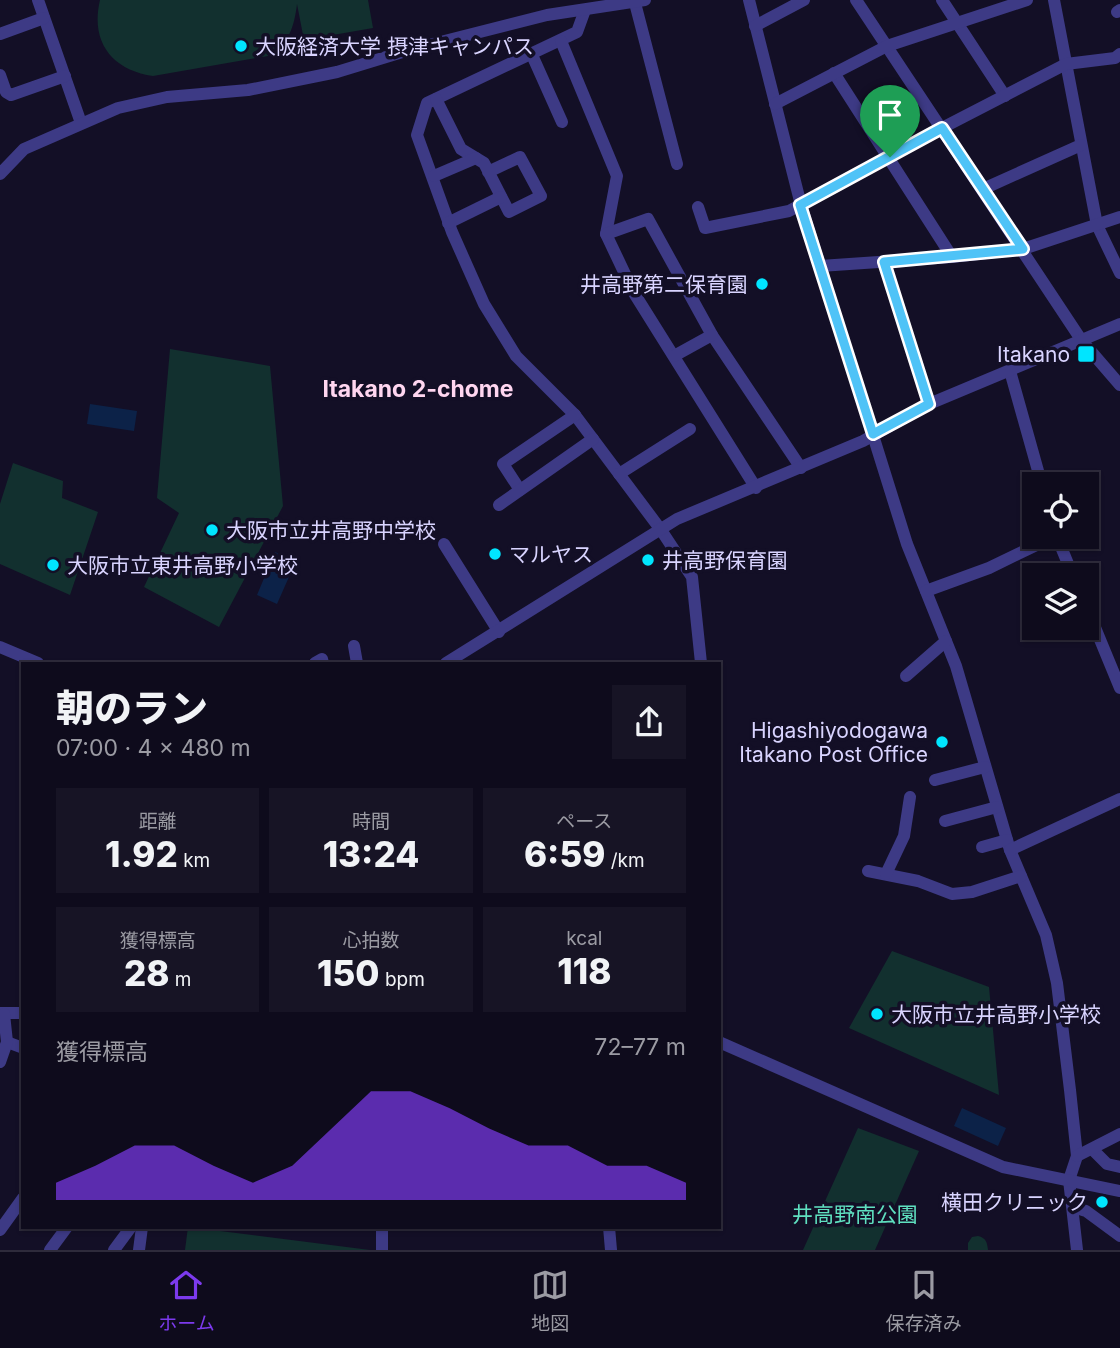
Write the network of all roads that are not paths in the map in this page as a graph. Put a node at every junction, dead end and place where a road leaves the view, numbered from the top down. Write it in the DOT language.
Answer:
graph roads {
  1 [pos="38,0"];
  2 [pos="749,0"];
  3 [pos="804,0"];
  4 [pos="856,0"];
  5 [pos="942,0"];
  6 [pos="1054,0"];
  7 [pos="1019,1"];
  8 [pos="640,2"];
  9 [pos="585,10"];
  10 [pos="44,18"];
  11 [pos="958,23"];
  12 [pos="755,26"];
  13 [pos="0,34"];
  14 [pos="561,41"];
  15 [pos="887,46"];
  16 [pos="532,55"];
  17 [pos="1118,61"];
  18 [pos="1066,64"];
  19 [pos="834,73"];
  20 [pos="0,75"];
  21 [pos="65,76"];
  22 [pos="1005,96"];
  23 [pos="436,99"];
  24 [pos="775,104"];
  25 [pos="562,122"];
  26 [pos="81,123"];
  27 [pos="942,128"];
  28 [pos="1081,145"];
  29 [pos="890,157"];
  30 [pos="476,158"];
  31 [pos="677,164"];
  32 [pos="488,172"];
  33 [pos="0,174"];
  34 [pos="434,176"];
  35 [pos="983,189"];
  36 [pos="501,197"];
  37 [pos="800,205"];
  38 [pos="698,206"];
  39 [pos="1120,217"];
  40 [pos="448,223"];
  41 [pos="1097,225"];
  42 [pos="606,234"];
  43 [pos="1023,249"];
  44 [pos="952,257"];
  45 [pos="884,262"];
  46 [pos="820,266"];
  47 [pos="1120,273"];
  48 [pos="1120,324"];
  49 [pos="712,335"];
  50 [pos="1082,341"];
  51 [pos="674,356"];
  52 [pos="1010,371"];
  53 [pos="1120,386"];
  54 [pos="929,404"];
  55 [pos="575,415"];
  56 [pos="690,429"];
  57 [pos="873,434"];
  58 [pos="593,439"];
  59 [pos="801,468"];
  60 [pos="1038,472"];
  61 [pos="619,474"];
  62 [pos="757,488"];
  63 [pos="520,490"];
  64 [pos="499,505"];
  65 [pos="661,530"];
  66 [pos="443,544"];
  67 [pos="1029,549"];
  68 [pos="926,591"];
  69 [pos="1099,630"];
  70 [pos="499,632"];
  71 [pos="946,641"];
  72 [pos="354,646"];
  73 [pos="0,647"];
  74 [pos="1114,658"];
  75 [pos="36,662"];
  76 [pos="357,662"];
  77 [pos="448,662"];
  78 [pos="701,662"];
  79 [pos="906,676"];
  80 [pos="1120,688"];
  81 [pos="985,767"];
  82 [pos="935,780"];
  83 [pos="910,797"];
  84 [pos="1120,799"];
  85 [pos="997,807"];
  86 [pos="945,821"];
  87 [pos="1008,845"];
  88 [pos="982,846"];
  89 [pos="869,871"];
  90 [pos="887,874"];
  91 [pos="1021,876"];
  92 [pos="2,1013"];
  93 [pos="21,1013"];
  94 [pos="7,1042"];
  95 [pos="721,1043"];
  96 [pos="21,1047"];
  97 [pos="0,1062"];
  98 [pos="1120,1134"];
  99 [pos="1092,1149"];
  100 [pos="1077,1156"];
  101 [pos="1120,1167"];
  102 [pos="1069,1180"];
  103 [pos="1120,1191"];
  104 [pos="21,1201"];
  105 [pos="1073,1207"];
  106 [pos="66,1229"];
  107 [pos="130,1229"];
  108 [pos="142,1229"];
  109 [pos="382,1229"];
  110 [pos="609,1229"];
  111 [pos="0,1230"];
  112 [pos="1120,1236"];
  113 [pos="50,1250"];
  114 [pos="114,1250"];
  115 [pos="139,1250"];
  116 [pos="382,1250"];
  117 [pos="611,1250"];
  118 [pos="1077,1250"];
  1 -- 10 [label="street"];
  2 -- 12 [label="street"];
  3 -- 12 [label="street"];
  4 -- 15 [label="street"];
  5 -- 11 [label="street"];
  6 -- 18 [label="street"];
  7 -- 11 [label="street"];
  8 -- 9 [label="street"];
  8 -- 31 [label="street"];
  9 -- 14 [label="street"];
  9 -- 26 [label="street"];
  10 -- 13 [label="street"];
  10 -- 21 [label="street"];
  11 -- 15 [label="street"];
  11 -- 22 [label="street"];
  12 -- 24 [label="street"];
  14 -- 16 [label="street"];
  14 -- 42 [label="street"];
  15 -- 19 [label="street"];
  15 -- 27 [label="street"];
  16 -- 23 [label="street"];
  16 -- 25 [label="street"];
  17 -- 18 [label="street"];
  18 -- 22 [label="street"];
  18 -- 28 [label="street"];
  19 -- 24 [label="street"];
  19 -- 29 [label="street"];
  20 -- 21 [label="street"];
  21 -- 26 [label="street"];
  22 -- 27 [label="street"];
  23 -- 30 [label="street"];
  23 -- 34 [label="street"];
  24 -- 37 [label="street"];
  26 -- 33 [label="street"];
  27 -- 29 [label="street"];
  27 -- 35 [label="street"];
  28 -- 35 [label="street"];
  28 -- 41 [label="street"];
  29 -- 37 [label="street"];
  29 -- 44 [label="street"];
  30 -- 32 [label="street"];
  30 -- 34 [label="street"];
  32 -- 36 [label="street"];
  32 -- 36 [label="street"];
  34 -- 40 [label="street"];
  35 -- 43 [label="street"];
  36 -- 40 [label="street"];
  37 -- 38 [label="street"];
  37 -- 46 [label="street"];
  39 -- 41 [label="street"];
  40 -- 55 [label="street"];
  41 -- 43 [label="street"];
  41 -- 47 [label="street"];
  42 -- 49 [label="street"];
  42 -- 51 [label="street"];
  43 -- 44 [label="street"];
  43 -- 50 [label="street"];
  44 -- 45 [label="street"];
  45 -- 46 [label="street"];
  45 -- 54 [label="street"];
  46 -- 57 [label="street"];
  48 -- 50 [label="street"];
  49 -- 51 [label="street"];
  49 -- 59 [label="street"];
  50 -- 52 [label="street"];
  50 -- 53 [label="street"];
  51 -- 62 [label="street"];
  52 -- 54 [label="street"];
  52 -- 60 [label="street"];
  54 -- 57 [label="street"];
  55 -- 58 [label="street"];
  55 -- 63 [label="street"];
  56 -- 61 [label="street"];
  57 -- 59 [label="street"];
  57 -- 68 [label="street"];
  58 -- 61 [label="street"];
  58 -- 63 [label="street"];
  59 -- 62 [label="street"];
  61 -- 65 [label="street"];
  62 -- 65 [label="street"];
  63 -- 64 [label="street"];
  65 -- 70 [label="street"];
  65 -- 78 [label="street"];
  66 -- 70 [label="street"];
  67 -- 68 [label="street"];
  68 -- 71 [label="street"];
  69 -- 74 [label="street"];
  70 -- 77 [label="street"];
  71 -- 79 [label="street"];
  71 -- 81 [label="street"];
  72 -- 76 [label="street"];
  73 -- 75 [label="street"];
  74 -- 80 [label="street"];
  81 -- 82 [label="street"];
  81 -- 85 [label="street"];
  83 -- 90 [label="street"];
  84 -- 87 [label="street"];
  85 -- 86 [label="street"];
  85 -- 87 [label="street"];
  87 -- 88 [label="street"];
  87 -- 91 [label="street"];
  89 -- 90 [label="street"];
  90 -- 91 [label="street"];
  91 -- 100 [label="street"];
  92 -- 93 [label="street"];
  92 -- 94 [label="street"];
  94 -- 96 [label="street"];
  94 -- 97 [label="street"];
  95 -- 102 [label="street"];
  98 -- 99 [label="street"];
  99 -- 100 [label="street"];
  99 -- 101 [label="street"];
  100 -- 102 [label="street"];
  102 -- 103 [label="street"];
  102 -- 105 [label="street"];
  104 -- 111 [label="street"];
  105 -- 112 [label="street"];
  105 -- 118 [label="street"];
  106 -- 113 [label="street"];
  107 -- 114 [label="street"];
  108 -- 115 [label="street"];
  109 -- 116 [label="street"];
  110 -- 117 [label="street"];
}
